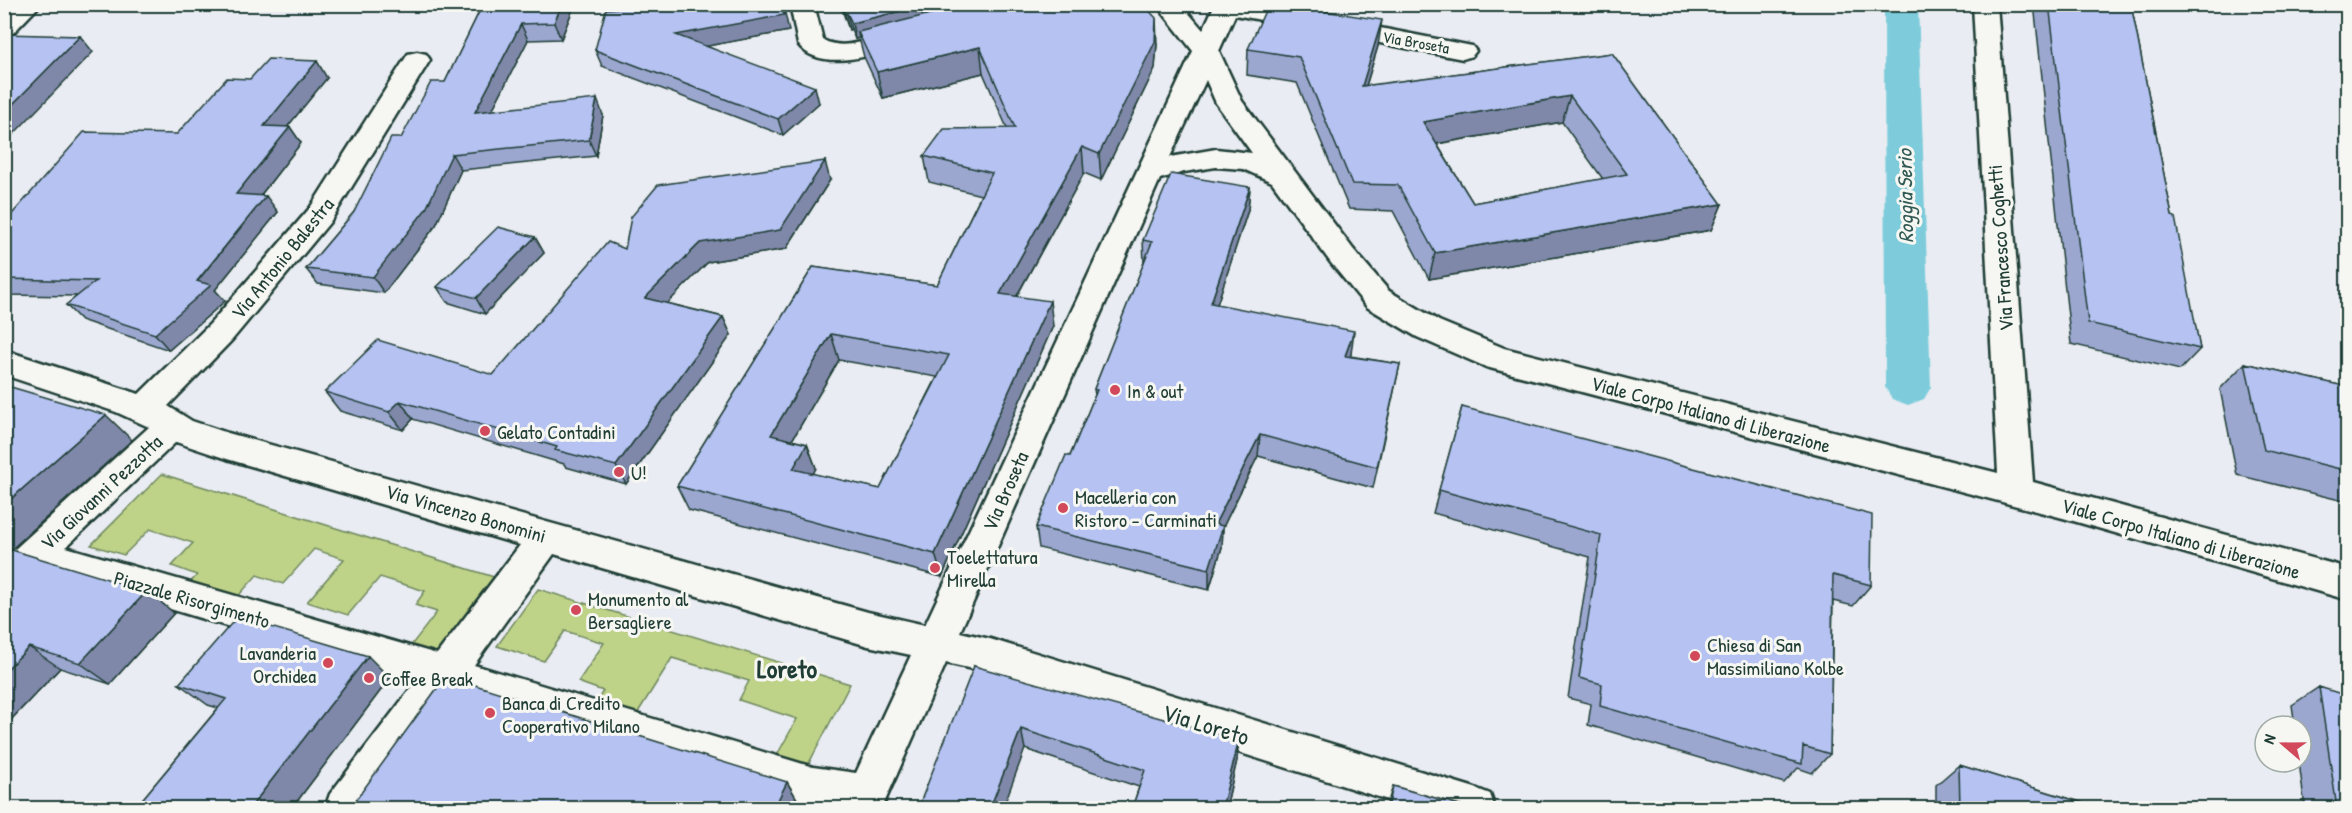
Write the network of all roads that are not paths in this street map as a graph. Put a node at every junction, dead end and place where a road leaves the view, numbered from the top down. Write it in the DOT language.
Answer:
graph roads {
  1 [pos="29,4"];
  2 [pos="802,4"];
  3 [pos="1168,4"];
  4 [pos="1985,4"];
  5 [pos="1227,5"];
  6 [pos="4,28"];
  7 [pos="923,34"];
  8 [pos="1206,50"];
  9 [pos="1464,51"];
  10 [pos="417,60"];
  11 [pos="1149,173"];
  12 [pos="1281,175"];
  13 [pos="4,362"];
  14 [pos="158,418"];
  15 [pos="2016,492"];
  16 [pos="548,536"];
  17 [pos="35,553"];
  18 [pos="4,582"];
  19 [pos="2348,584"];
  20 [pos="936,644"];
  21 [pos="445,674"];
  22 [pos="864,802"];
  23 [pos="345,808"];
  24 [pos="1475,808"];
  1 -- 6 [label="street"];
  2 -- 7 [label="street"];
  3 -- 8 [label="street, Viale Corpo Italiano di Liberazione"];
  4 -- 15 [label="street, Via Francesco Coghetti"];
  5 -- 8 [label="street, Via Broseta"];
  5 -- 9 [label="street, Via Broseta"];
  8 -- 11 [label="street, Via Broseta"];
  8 -- 12 [label="street, Viale Corpo Italiano di Liberazione"];
  10 -- 14 [label="street, Via Antonio Balestra"];
  11 -- 12 [label="street"];
  11 -- 20 [label="street, Via Broseta"];
  12 -- 15 [label="street, Viale Corpo Italiano di Liberazione"];
  13 -- 14 [label="street, Via Vincenzo Bonomini"];
  14 -- 16 [label="street, Via Vincenzo Bonomini"];
  14 -- 17 [label="street, Via Giovanni Pezzotta"];
  15 -- 19 [label="street, Viale Corpo Italiano di Liberazione"];
  16 -- 20 [label="street, Via Vincenzo Bonomini"];
  16 -- 21 [label="street"];
  17 -- 18 [label="street, Via Giovanni Pezzotta"];
  17 -- 21 [label="street, Piazzale Risorgimento"];
  20 -- 22 [label="street, Via Broseta"];
  20 -- 24 [label="street, Via Loreto"];
  21 -- 22 [label="street, Piazzale Risorgimento"];
  21 -- 23 [label="street"];
}
